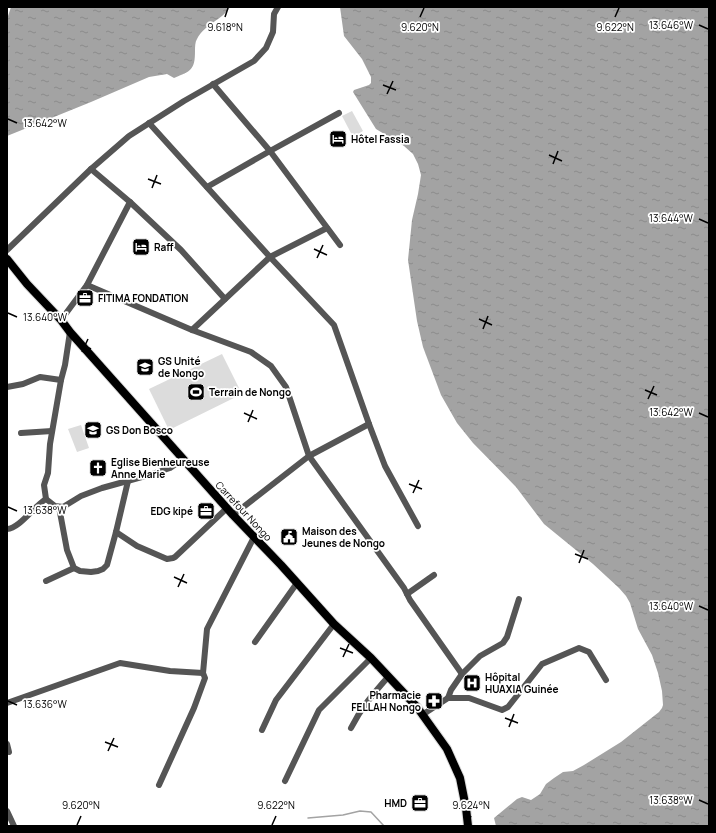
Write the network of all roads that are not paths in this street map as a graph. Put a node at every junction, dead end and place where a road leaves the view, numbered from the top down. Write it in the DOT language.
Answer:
graph roads {
  1 [pos="278,7"];
  2 [pos="213,84"];
  3 [pos="339,113"];
  4 [pos="149,123"];
  5 [pos="270,151"];
  6 [pos="91,169"];
  7 [pos="207,187"];
  8 [pos="130,202"];
  9 [pos="327,228"];
  10 [pos="340,245"];
  11 [pos="7,250"];
  12 [pos="270,257"];
  13 [pos="7,259"];
  14 [pos="87,285"];
  15 [pos="225,299"];
  16 [pos="61,320"];
  17 [pos="192,330"];
  18 [pos="70,332"];
  19 [pos="61,380"];
  20 [pos="7,387"];
  21 [pos="369,424"];
  22 [pos="52,431"];
  23 [pos="21,433"];
  24 [pos="309,456"];
  25 [pos="183,459"];
  26 [pos="128,481"];
  27 [pos="46,499"];
  28 [pos="58,507"];
  29 [pos="230,511"];
  30 [pos="418,526"];
  31 [pos="7,529"];
  32 [pos="116,532"];
  33 [pos="254,537"];
  34 [pos="74,568"];
  35 [pos="434,576"];
  36 [pos="46,581"];
  37 [pos="297,583"];
  38 [pos="407,594"];
  39 [pos="519,599"];
  40 [pos="334,624"];
  41 [pos="256,642"];
  42 [pos="371,658"];
  43 [pos="203,673"];
  44 [pos="462,674"];
  45 [pos="388,677"];
  46 [pos="606,680"];
  47 [pos="448,698"];
  48 [pos="7,703"];
  49 [pos="422,715"];
  50 [pos="351,728"];
  51 [pos="262,730"];
  52 [pos="7,744"];
  53 [pos="10,752"];
  54 [pos="285,781"];
  55 [pos="159,785"];
  56 [pos="7,811"];
  57 [pos="14,826"];
  58 [pos="468,826"];
  1 -- 2 [label="street"];
  2 -- 4 [label="street"];
  2 -- 5 [label="street"];
  3 -- 5 [label="street"];
  4 -- 6 [label="street"];
  4 -- 7 [label="street"];
  5 -- 7 [label="street"];
  5 -- 9 [label="street"];
  6 -- 8 [label="street"];
  6 -- 11 [label="street"];
  7 -- 12 [label="street"];
  8 -- 14 [label="street"];
  8 -- 15 [label="street"];
  9 -- 10 [label="street"];
  9 -- 12 [label="street"];
  12 -- 15 [label="street"];
  12 -- 21 [label="street"];
  13 -- 16 [label="main road, Carrefour Nongo"];
  14 -- 16 [label="street"];
  14 -- 17 [label="street"];
  15 -- 17 [label="street"];
  16 -- 18 [label="main road, Carrefour Nongo"];
  17 -- 24 [label="street"];
  18 -- 19 [label="street"];
  18 -- 25 [label="main road, Carrefour Nongo"];
  19 -- 20 [label="street"];
  19 -- 22 [label="street"];
  21 -- 24 [label="street"];
  21 -- 30 [label="street"];
  22 -- 23 [label="street"];
  22 -- 27 [label="street"];
  24 -- 29 [label="street"];
  24 -- 38 [label="street"];
  25 -- 26 [label="street"];
  25 -- 29 [label="main road, Carrefour Nongo"];
  26 -- 28 [label="street"];
  26 -- 32 [label="street"];
  27 -- 28 [label="street"];
  27 -- 31 [label="street"];
  28 -- 34 [label="street"];
  29 -- 32 [label="street"];
  29 -- 33 [label="main road, Carrefour Nongo"];
  32 -- 34 [label="street"];
  33 -- 37 [label="main road, Carrefour Nongo"];
  33 -- 43 [label="street"];
  34 -- 36 [label="street"];
  35 -- 38 [label="street"];
  37 -- 40 [label="main road, Carrefour Nongo"];
  37 -- 41 [label="street"];
  38 -- 44 [label="street"];
  39 -- 44 [label="street"];
  40 -- 42 [label="main road, Carrefour Nongo"];
  40 -- 51 [label="street"];
  42 -- 45 [label="main road, Carrefour Nongo"];
  42 -- 54 [label="street"];
  43 -- 48 [label="street"];
  43 -- 55 [label="street"];
  44 -- 47 [label="street"];
  45 -- 49 [label="main road, Carrefour Nongo"];
  45 -- 50 [label="street"];
  46 -- 47 [label="street"];
  47 -- 49 [label="street"];
  49 -- 58 [label="main road, Carrefour Nongo"];
  52 -- 53 [label="street"];
  56 -- 57 [label="street"];
}
